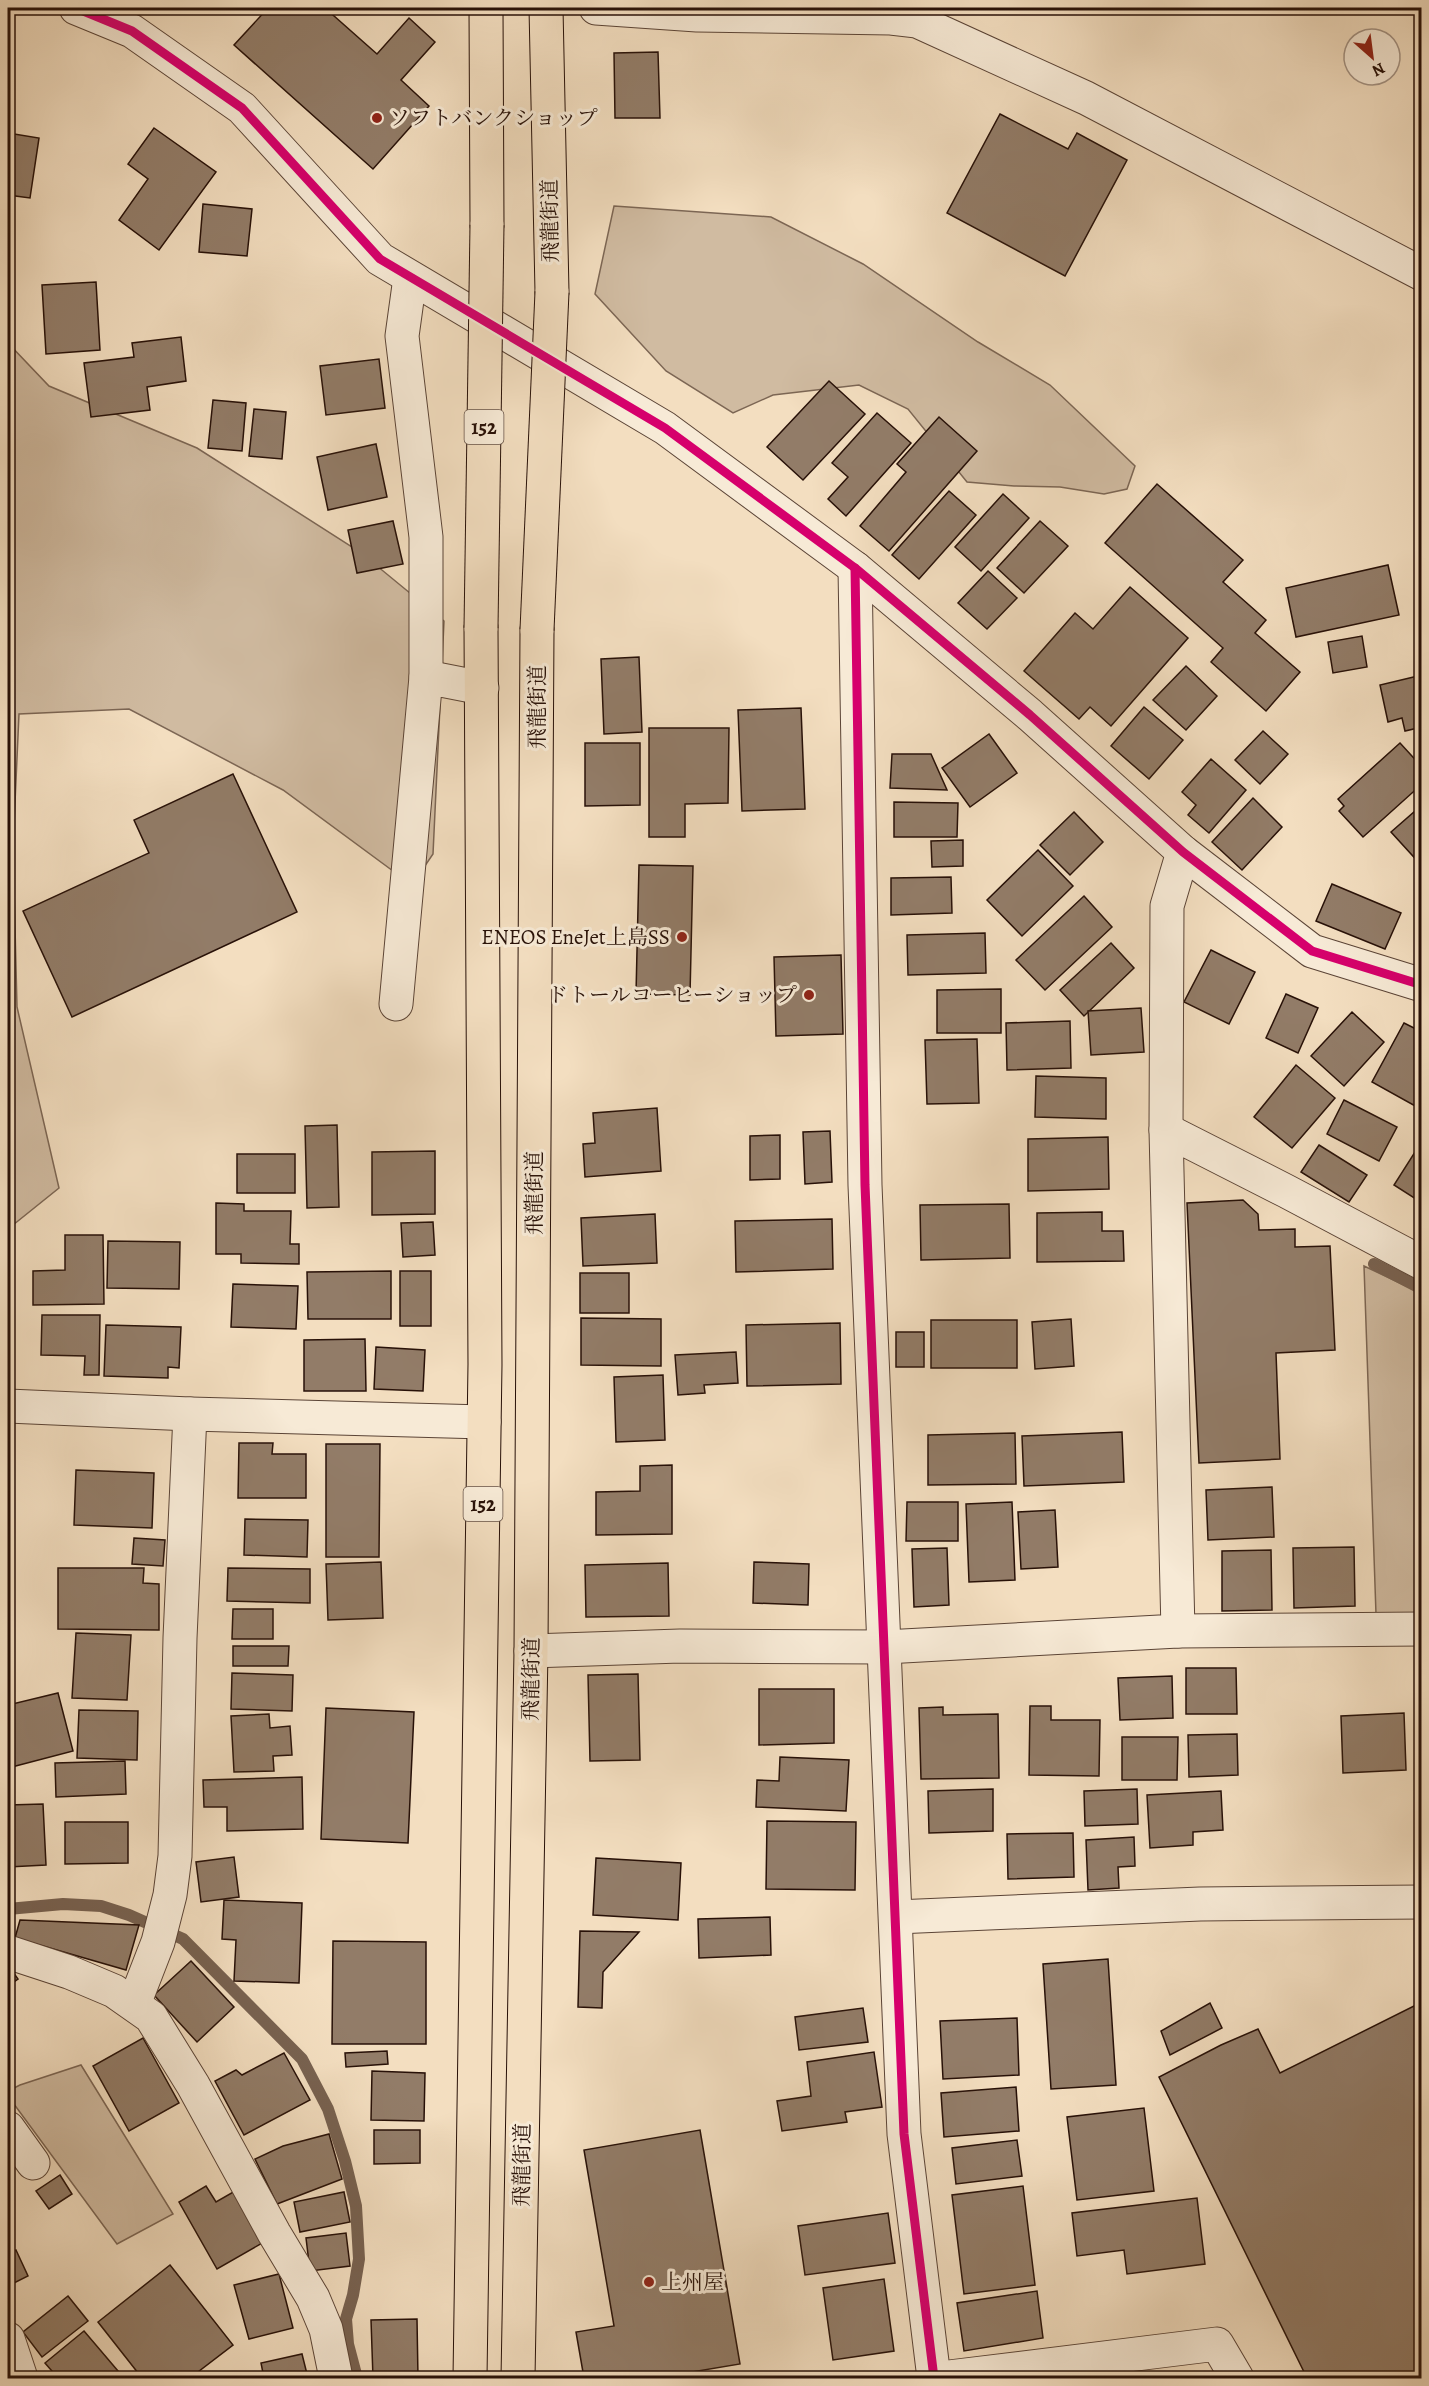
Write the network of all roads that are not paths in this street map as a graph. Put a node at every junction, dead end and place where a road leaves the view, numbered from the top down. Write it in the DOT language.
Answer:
graph roads {
  1 [pos="76,8"];
  2 [pos="486,8"];
  3 [pos="532,8"];
  4 [pos="546,8"];
  5 [pos="557,8"];
  6 [pos="596,8"];
  7 [pos="893,13"];
  8 [pos="1422,274"];
  9 [pos="410,278"];
  10 [pos="855,568"];
  11 [pos="426,677"];
  12 [pos="482,688"];
  13 [pos="1183,852"];
  14 [pos="1422,985"];
  15 [pos="396,1004"];
  16 [pos="1166,1130"];
  17 [pos="1422,1263"];
  18 [pos="8,1406"];
  19 [pos="190,1414"];
  20 [pos="484,1422"];
  21 [pos="1422,1629"];
  22 [pos="1179,1631"];
  23 [pos="885,1647"];
  24 [pos="531,1652"];
  25 [pos="1422,1902"];
  26 [pos="896,1917"];
  27 [pos="8,1952"];
  28 [pos="134,2004"];
  29 [pos="8,2128"];
  30 [pos="33,2163"];
  31 [pos="8,2339"];
  32 [pos="21,2379"];
  33 [pos="336,2379"];
  34 [pos="470,2379"];
  35 [pos="518,2379"];
  36 [pos="934,2379"];
  37 [pos="941,2379"];
  38 [pos="1237,2379"];
  1 -- 9 [label="street"];
  2 -- 12 [label="highway, 152, bridge"];
  3 -- 4 [label="street"];
  4 -- 5 [label="street"];
  4 -- 24 [label="highway, 飛龍街道 / 152, bridge"];
  6 -- 7 [label="street"];
  7 -- 8 [label="street"];
  9 -- 10 [label="street"];
  9 -- 11 [label="street"];
  10 -- 13 [label="street"];
  10 -- 23 [label="street"];
  11 -- 12 [label="street"];
  11 -- 15 [label="street"];
  12 -- 20 [label="highway, 152"];
  13 -- 14 [label="street"];
  13 -- 16 [label="street"];
  16 -- 17 [label="street"];
  16 -- 22 [label="street"];
  18 -- 19 [label="street"];
  19 -- 20 [label="street"];
  19 -- 28 [label="street"];
  20 -- 34 [label="highway, 152"];
  21 -- 22 [label="street"];
  22 -- 23 [label="street"];
  23 -- 24 [label="street"];
  23 -- 26 [label="street"];
  24 -- 35 [label="highway, 飛龍街道 / 152"];
  25 -- 26 [label="street"];
  26 -- 36 [label="street"];
  27 -- 28 [label="street"];
  28 -- 33 [label="street"];
  29 -- 30 [label="street"];
  31 -- 32 [label="street"];
  37 -- 38 [label="street"];
}
